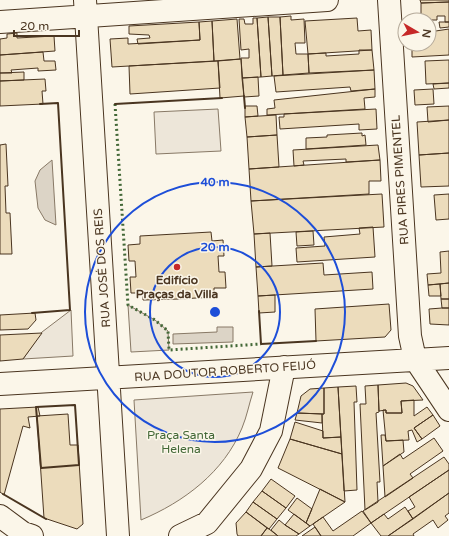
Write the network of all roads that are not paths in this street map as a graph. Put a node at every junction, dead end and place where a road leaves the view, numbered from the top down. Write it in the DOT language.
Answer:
graph roads {
  1 [pos="326,0"];
  2 [pos="389,0"];
  3 [pos="85,8"];
  4 [pos="0,22"];
  5 [pos="449,358"];
  6 [pos="415,359"];
  7 [pos="284,367"];
  8 [pos="449,370"];
  9 [pos="108,378"];
  10 [pos="0,384"];
  11 [pos="433,386"];
  12 [pos="449,410"];
  13 [pos="0,516"];
  14 [pos="193,533"];
  15 [pos="25,535"];
  16 [pos="118,536"];
  1 -- 3 [label="street"];
  2 -- 6 [label="street, RUA PIRES PIMENTEL"];
  3 -- 4 [label="street"];
  3 -- 9 [label="street, RUA JOSÉ DOS REIS"];
  5 -- 6 [label="street, RUA DOUTOR ROBERTO FEIJÓ"];
  6 -- 7 [label="street, RUA DOUTOR ROBERTO FEIJÓ"];
  6 -- 11 [label="street"];
  7 -- 9 [label="street, RUA DOUTOR ROBERTO FEIJÓ"];
  7 -- 14 [label="street"];
  8 -- 11 [label="street"];
  9 -- 10 [label="street, RUA DOUTOR ROBERTO FEIJÓ"];
  9 -- 16 [label="street, RUA JOSÉ DOS REIS"];
  11 -- 12 [label="street"];
  13 -- 15 [label="street"];
}
